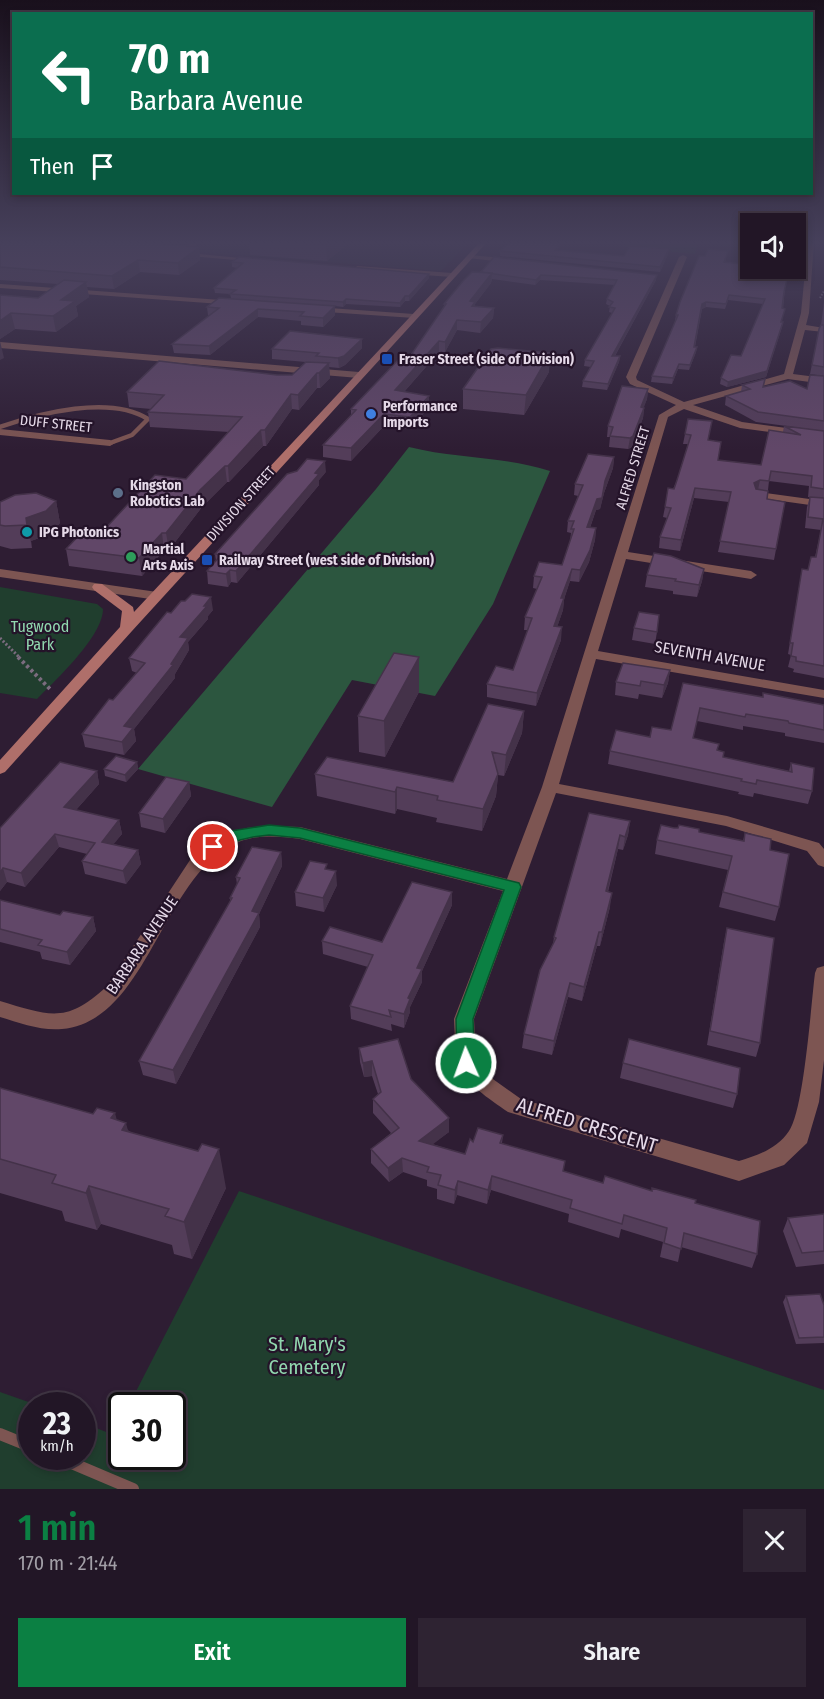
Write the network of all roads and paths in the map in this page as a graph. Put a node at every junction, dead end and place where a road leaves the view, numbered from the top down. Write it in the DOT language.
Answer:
graph roads {
  1 [pos="339,310"];
  2 [pos="419,310"];
  3 [pos="656,310"];
  4 [pos="804,310"];
  5 [pos="414,316"];
  6 [pos="801,327"];
  7 [pos="824,330"];
  8 [pos="0,345"];
  9 [pos="359,375"];
  10 [pos="788,376"];
  11 [pos="824,381"];
  12 [pos="682,405"];
  13 [pos="0,427"];
  14 [pos="0,432"];
  15 [pos="824,436"];
  16 [pos="110,443"];
  17 [pos="758,495"];
  18 [pos="824,504"];
  19 [pos="622,555"];
  20 [pos="0,573"];
  21 [pos="751,575"];
  22 [pos="98,586"];
  23 [pos="157,596"];
  24 [pos="127,628"];
  25 [pos="0,638"];
  26 [pos="590,654"];
  27 [pos="51,690"];
  28 [pos="824,694"];
  29 [pos="0,769"];
  30 [pos="550,786"];
  31 [pos="824,861"];
  32 [pos="513,887"];
  33 [pos="824,973"];
  34 [pos="0,1009"];
  35 [pos="0,1434"];
  36 [pos="18,1441"];
  37 [pos="88,1470"];
  38 [pos="133,1489"];
  1 -- 5 [label="street"];
  2 -- 5 [label="main road, DIVISION STREET"];
  3 -- 12 [label="street"];
  4 -- 6 [label="street"];
  5 -- 9 [label="main road, DIVISION STREET"];
  6 -- 7 [label="street"];
  6 -- 10 [label="street"];
  8 -- 9 [label="street"];
  9 -- 23 [label="main road, DIVISION STREET"];
  10 -- 11 [label="street"];
  10 -- 12 [label="street, ALFRED STREET"];
  12 -- 15 [label="street"];
  12 -- 19 [label="street, ALFRED STREET"];
  13 -- 16 [label="lane"];
  14 -- 16 [label="street, DUFF STREET"];
  17 -- 18 [label="street"];
  19 -- 21 [label="street"];
  19 -- 26 [label="street, ALFRED STREET"];
  20 -- 22 [label="street"];
  22 -- 23 [label="street"];
  22 -- 24 [label="main road"];
  23 -- 24 [label="main road, DIVISION STREET"];
  24 -- 29 [label="main road, DIVISION STREET"];
  25 -- 27 [label="path"];
  26 -- 28 [label="street, SEVENTH AVENUE"];
  26 -- 30 [label="street, ALFRED STREET"];
  30 -- 31 [label="street"];
  30 -- 32 [label="street, ALFRED CRESCENT"];
  32 -- 33 [label="street, ALFRED CRESCENT"];
  32 -- 34 [label="street, BARBARA AVENUE"];
  35 -- 36 [label="lane"];
  37 -- 38 [label="lane"];
}
